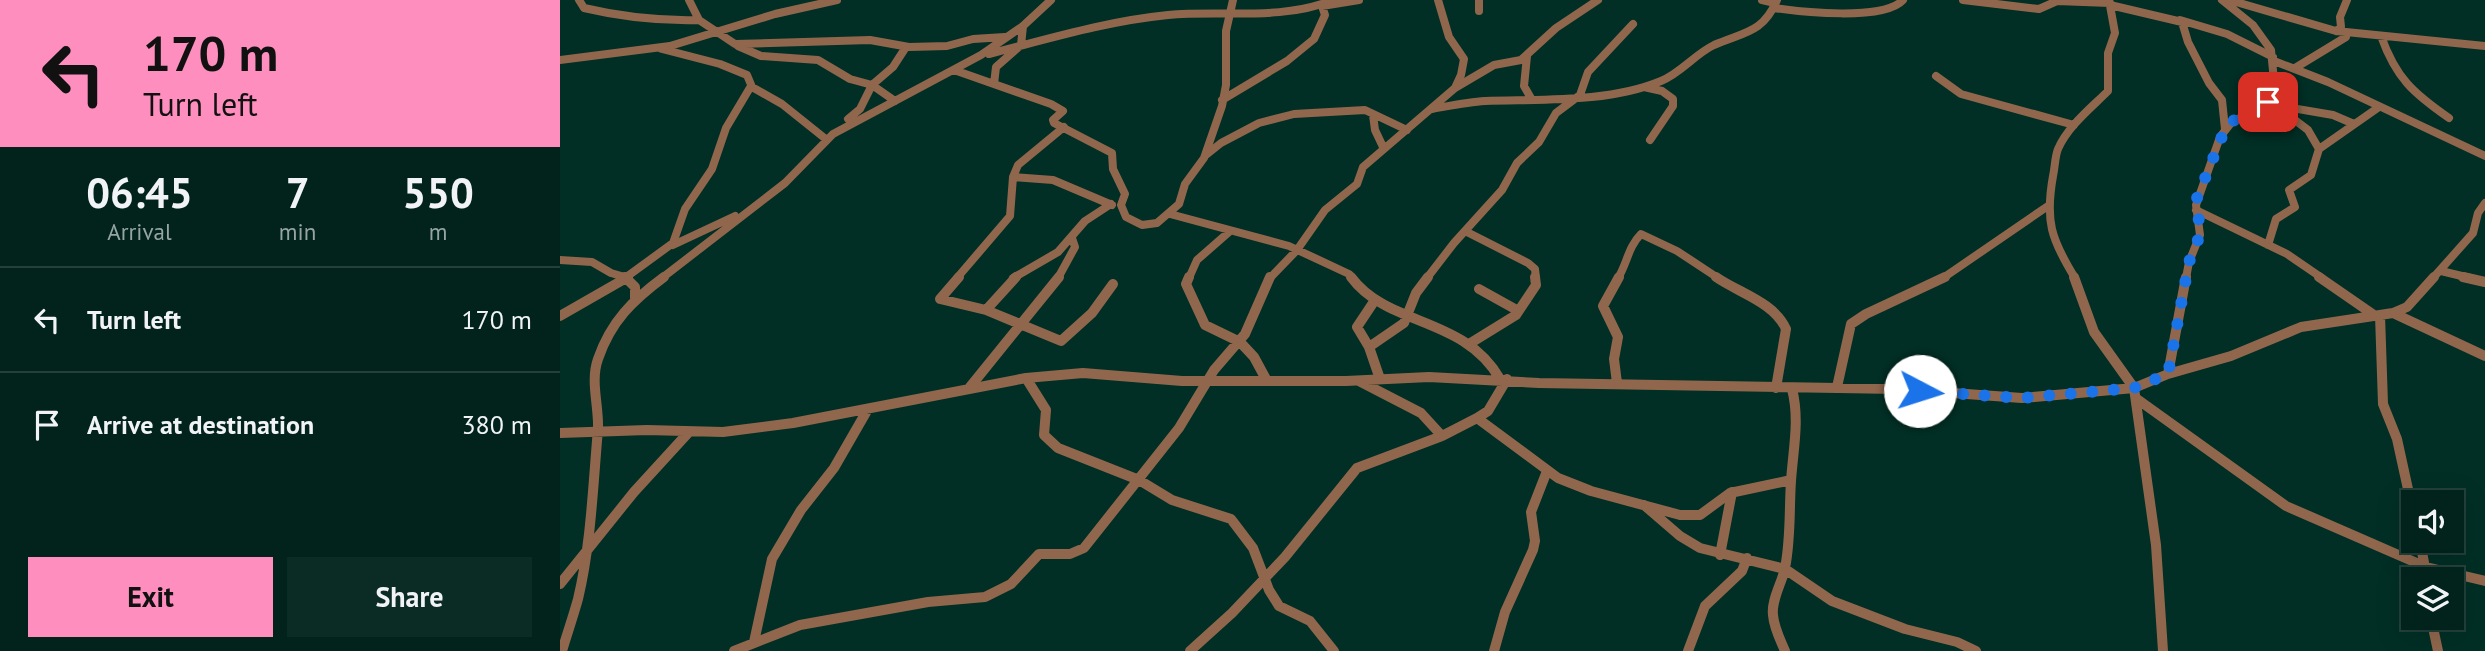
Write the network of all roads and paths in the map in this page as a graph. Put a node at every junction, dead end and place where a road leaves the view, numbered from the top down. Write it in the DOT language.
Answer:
graph roads {
  1 [pos="579,0"];
  2 [pos="689,0"];
  3 [pos="837,0"];
  4 [pos="1051,0"];
  5 [pos="1233,0"];
  6 [pos="1333,0"];
  7 [pos="1359,0"];
  8 [pos="1438,0"];
  9 [pos="1479,0"];
  10 [pos="1598,0"];
  11 [pos="1762,0"];
  12 [pos="1903,0"];
  13 [pos="1963,0"];
  14 [pos="2222,0"];
  15 [pos="2229,0"];
  16 [pos="2347,0"];
  17 [pos="2110,2"];
  18 [pos="1775,4"];
  19 [pos="1322,6"];
  20 [pos="1479,11"];
  21 [pos="1229,12"];
  22 [pos="699,20"];
  23 [pos="2179,20"];
  24 [pos="1633,24"];
  25 [pos="1023,26"];
  26 [pos="2336,31"];
  27 [pos="718,32"];
  28 [pos="2346,32"];
  29 [pos="1008,36"];
  30 [pos="2381,36"];
  31 [pos="735,44"];
  32 [pos="1023,45"];
  33 [pos="2485,46"];
  34 [pos="906,47"];
  35 [pos="658,48"];
  36 [pos="981,55"];
  37 [pos="1527,56"];
  38 [pos="2273,59"];
  39 [pos="560,60"];
  40 [pos="2295,68"];
  41 [pos="954,70"];
  42 [pos="1936,76"];
  43 [pos="994,84"];
  44 [pos="872,85"];
  45 [pos="751,86"];
  46 [pos="1640,87"];
  47 [pos="1455,88"];
  48 [pos="1580,95"];
  49 [pos="1222,100"];
  50 [pos="1532,100"];
  51 [pos="895,102"];
  52 [pos="2272,103"];
  53 [pos="2379,107"];
  54 [pos="1431,109"];
  55 [pos="1373,115"];
  56 [pos="2449,118"];
  57 [pos="2354,124"];
  58 [pos="2074,125"];
  59 [pos="1064,127"];
  60 [pos="2225,129"];
  61 [pos="1407,130"];
  62 [pos="830,137"];
  63 [pos="1650,140"];
  64 [pos="1384,149"];
  65 [pos="2319,149"];
  66 [pos="1205,156"];
  67 [pos="2485,156"];
  68 [pos="1013,177"];
  69 [pos="2485,204"];
  70 [pos="1116,205"];
  71 [pos="2048,206"];
  72 [pos="2196,210"];
  73 [pos="746,212"];
  74 [pos="1170,214"];
  75 [pos="1465,231"];
  76 [pos="1229,232"];
  77 [pos="1072,238"];
  78 [pos="2267,245"];
  79 [pos="669,247"];
  80 [pos="1297,250"];
  81 [pos="560,260"];
  82 [pos="2441,271"];
  83 [pos="627,277"];
  84 [pos="2485,282"];
  85 [pos="1113,284"];
  86 [pos="1479,289"];
  87 [pos="635,298"];
  88 [pos="1375,300"];
  89 [pos="986,310"];
  90 [pos="2393,313"];
  91 [pos="1409,314"];
  92 [pos="1516,314"];
  93 [pos="2377,315"];
  94 [pos="560,316"];
  95 [pos="1021,326"];
  96 [pos="1240,342"];
  97 [pos="1469,344"];
  98 [pos="1369,347"];
  99 [pos="2485,356"];
  100 [pos="2168,374"];
  101 [pos="1026,377"];
  102 [pos="1380,379"];
  103 [pos="1504,379"];
  104 [pos="1207,380"];
  105 [pos="1359,380"];
  106 [pos="1267,381"];
  107 [pos="1616,383"];
  108 [pos="970,387"];
  109 [pos="1836,387"];
  110 [pos="1776,388"];
  111 [pos="1792,389"];
  112 [pos="2136,394"];
  113 [pos="868,409"];
  114 [pos="1477,418"];
  115 [pos="597,431"];
  116 [pos="560,433"];
  117 [pos="688,433"];
  118 [pos="1442,436"];
  119 [pos="1546,471"];
  120 [pos="1139,480"];
  121 [pos="1791,480"];
  122 [pos="2408,490"];
  123 [pos="1732,492"];
  124 [pos="1644,505"];
  125 [pos="586,551"];
  126 [pos="1720,555"];
  127 [pos="1747,558"];
  128 [pos="2415,567"];
  129 [pos="1785,569"];
  130 [pos="1265,578"];
  131 [pos="2464,578"];
  132 [pos="2485,581"];
  133 [pos="560,584"];
  134 [pos="2434,630"];
  135 [pos="754,642"];
  136 [pos="562,651"];
  137 [pos="734,651"];
  138 [pos="1190,651"];
  139 [pos="1334,651"];
  140 [pos="1494,651"];
  141 [pos="1688,651"];
  142 [pos="1785,651"];
  143 [pos="1976,651"];
  144 [pos="2163,651"];
  145 [pos="2438,651"];
  1 -- 22 [label="street"];
  2 -- 22 [label="street"];
  3 -- 27 [label="street"];
  4 -- 25 [label="street"];
  5 -- 21 [label="street"];
  6 -- 19 [label="street"];
  7 -- 19 [label="street"];
  8 -- 47 [label="street"];
  9 -- 20 [label="street"];
  10 -- 37 [label="street"];
  11 -- 18 [label="street"];
  12 -- 18 [label="street"];
  13 -- 17 [label="street"];
  14 -- 38 [label="street"];
  15 -- 26 [label="street"];
  16 -- 26 [label="street"];
  17 -- 23 [label="street"];
  17 -- 58 [label="street"];
  18 -- 46 [label="street"];
  19 -- 21 [label="street"];
  19 -- 49 [label="street"];
  21 -- 32 [label="street"];
  21 -- 49 [label="street"];
  22 -- 27 [label="street"];
  23 -- 38 [label="street"];
  23 -- 60 [label="street"];
  24 -- 48 [label="street"];
  25 -- 29 [label="street"];
  25 -- 32 [label="street"];
  26 -- 28 [label="street"];
  27 -- 31 [label="street"];
  27 -- 35 [label="street"];
  28 -- 30 [label="street"];
  28 -- 40 [label="street"];
  29 -- 34 [label="street"];
  29 -- 36 [label="street"];
  30 -- 33 [label="street"];
  30 -- 56 [label="street"];
  31 -- 34 [label="street"];
  31 -- 44 [label="street"];
  32 -- 36 [label="street"];
  32 -- 43 [label="street"];
  34 -- 44 [label="street"];
  35 -- 39 [label="street"];
  35 -- 45 [label="street"];
  36 -- 41 [label="street"];
  37 -- 47 [label="street"];
  37 -- 50 [label="street"];
  38 -- 40 [label="street"];
  38 -- 52 [label="street"];
  40 -- 53 [label="street"];
  41 -- 43 [label="street"];
  41 -- 51 [label="street"];
  42 -- 58 [label="street"];
  43 -- 59 [label="street"];
  44 -- 51 [label="street"];
  44 -- 62 [label="street"];
  45 -- 62 [label="street"];
  45 -- 79 [label="street"];
  46 -- 48 [label="street"];
  46 -- 63 [label="street"];
  47 -- 54 [label="street"];
  48 -- 50 [label="street"];
  48 -- 75 [label="street"];
  49 -- 66 [label="street"];
  50 -- 54 [label="street"];
  51 -- 62 [label="street"];
  52 -- 57 [label="street"];
  52 -- 60 [label="street"];
  52 -- 65 [label="street"];
  53 -- 57 [label="street"];
  53 -- 67 [label="street"];
  54 -- 61 [label="street"];
  55 -- 61 [label="street"];
  55 -- 64 [label="street"];
  55 -- 66 [label="street"];
  57 -- 65 [label="street"];
  58 -- 71 [label="street"];
  59 -- 68 [label="street"];
  59 -- 70 [label="street"];
  60 -- 72 [label="street"];
  61 -- 64 [label="street"];
  62 -- 73 [label="street"];
  64 -- 80 [label="street"];
  65 -- 78 [label="street"];
  66 -- 74 [label="street"];
  68 -- 70 [label="street"];
  68 -- 89 [label="street"];
  69 -- 82 [label="street"];
  70 -- 74 [label="street"];
  70 -- 77 [label="street"];
  71 -- 109 [label="street"];
  71 -- 112 [label="street"];
  72 -- 78 [label="street"];
  72 -- 100 [label="street"];
  73 -- 79 [label="street"];
  73 -- 87 [label="street"];
  74 -- 76 [label="street"];
  75 -- 91 [label="street"];
  75 -- 92 [label="street"];
  76 -- 80 [label="street"];
  76 -- 96 [label="street"];
  77 -- 89 [label="street"];
  77 -- 95 [label="street"];
  78 -- 93 [label="street"];
  79 -- 83 [label="street"];
  80 -- 88 [label="street"];
  80 -- 96 [label="street"];
  81 -- 83 [label="street"];
  82 -- 84 [label="street"];
  82 -- 90 [label="street"];
  83 -- 87 [label="street"];
  83 -- 94 [label="street"];
  85 -- 95 [label="street"];
  86 -- 92 [label="street"];
  87 -- 115 [label="street"];
  88 -- 91 [label="street"];
  88 -- 98 [label="street"];
  89 -- 95 [label="street"];
  90 -- 93 [label="street"];
  90 -- 99 [label="street"];
  91 -- 97 [label="street"];
  91 -- 98 [label="street"];
  92 -- 97 [label="street"];
  93 -- 100 [label="street"];
  93 -- 122 [label="street"];
  95 -- 108 [label="street"];
  96 -- 104 [label="street"];
  96 -- 106 [label="street"];
  97 -- 103 [label="street"];
  98 -- 102 [label="street"];
  100 -- 112 [label="street"];
  101 -- 104 [label="street"];
  101 -- 108 [label="street"];
  101 -- 120 [label="street"];
  102 -- 103 [label="street"];
  102 -- 105 [label="street"];
  103 -- 107 [label="street"];
  103 -- 114 [label="street"];
  104 -- 106 [label="street"];
  104 -- 120 [label="street"];
  105 -- 106 [label="street"];
  105 -- 118 [label="street"];
  107 -- 110 [label="street"];
  107 -- 110 [label="street"];
  108 -- 113 [label="street"];
  109 -- 111 [label="street"];
  109 -- 112 [label="street"];
  110 -- 111 [label="street"];
  111 -- 121 [label="street"];
  112 -- 128 [label="street"];
  112 -- 144 [label="street"];
  113 -- 117 [label="street"];
  113 -- 135 [label="street"];
  114 -- 118 [label="street"];
  114 -- 119 [label="street"];
  115 -- 116 [label="street"];
  115 -- 117 [label="street"];
  115 -- 125 [label="street"];
  117 -- 125 [label="street"];
  118 -- 130 [label="street"];
  119 -- 124 [label="street"];
  119 -- 140 [label="street"];
  120 -- 130 [label="street"];
  120 -- 135 [label="street"];
  121 -- 123 [label="street"];
  121 -- 129 [label="street"];
  123 -- 124 [label="street"];
  123 -- 126 [label="street"];
  124 -- 126 [label="street"];
  125 -- 133 [label="street"];
  125 -- 136 [label="street"];
  126 -- 127 [label="street"];
  127 -- 129 [label="street"];
  127 -- 141 [label="street"];
  129 -- 142 [label="street"];
  129 -- 143 [label="street"];
  130 -- 138 [label="street"];
  130 -- 139 [label="street"];
  131 -- 132 [label="street"];
  134 -- 145 [label="street"];
  135 -- 137 [label="street"];
}
